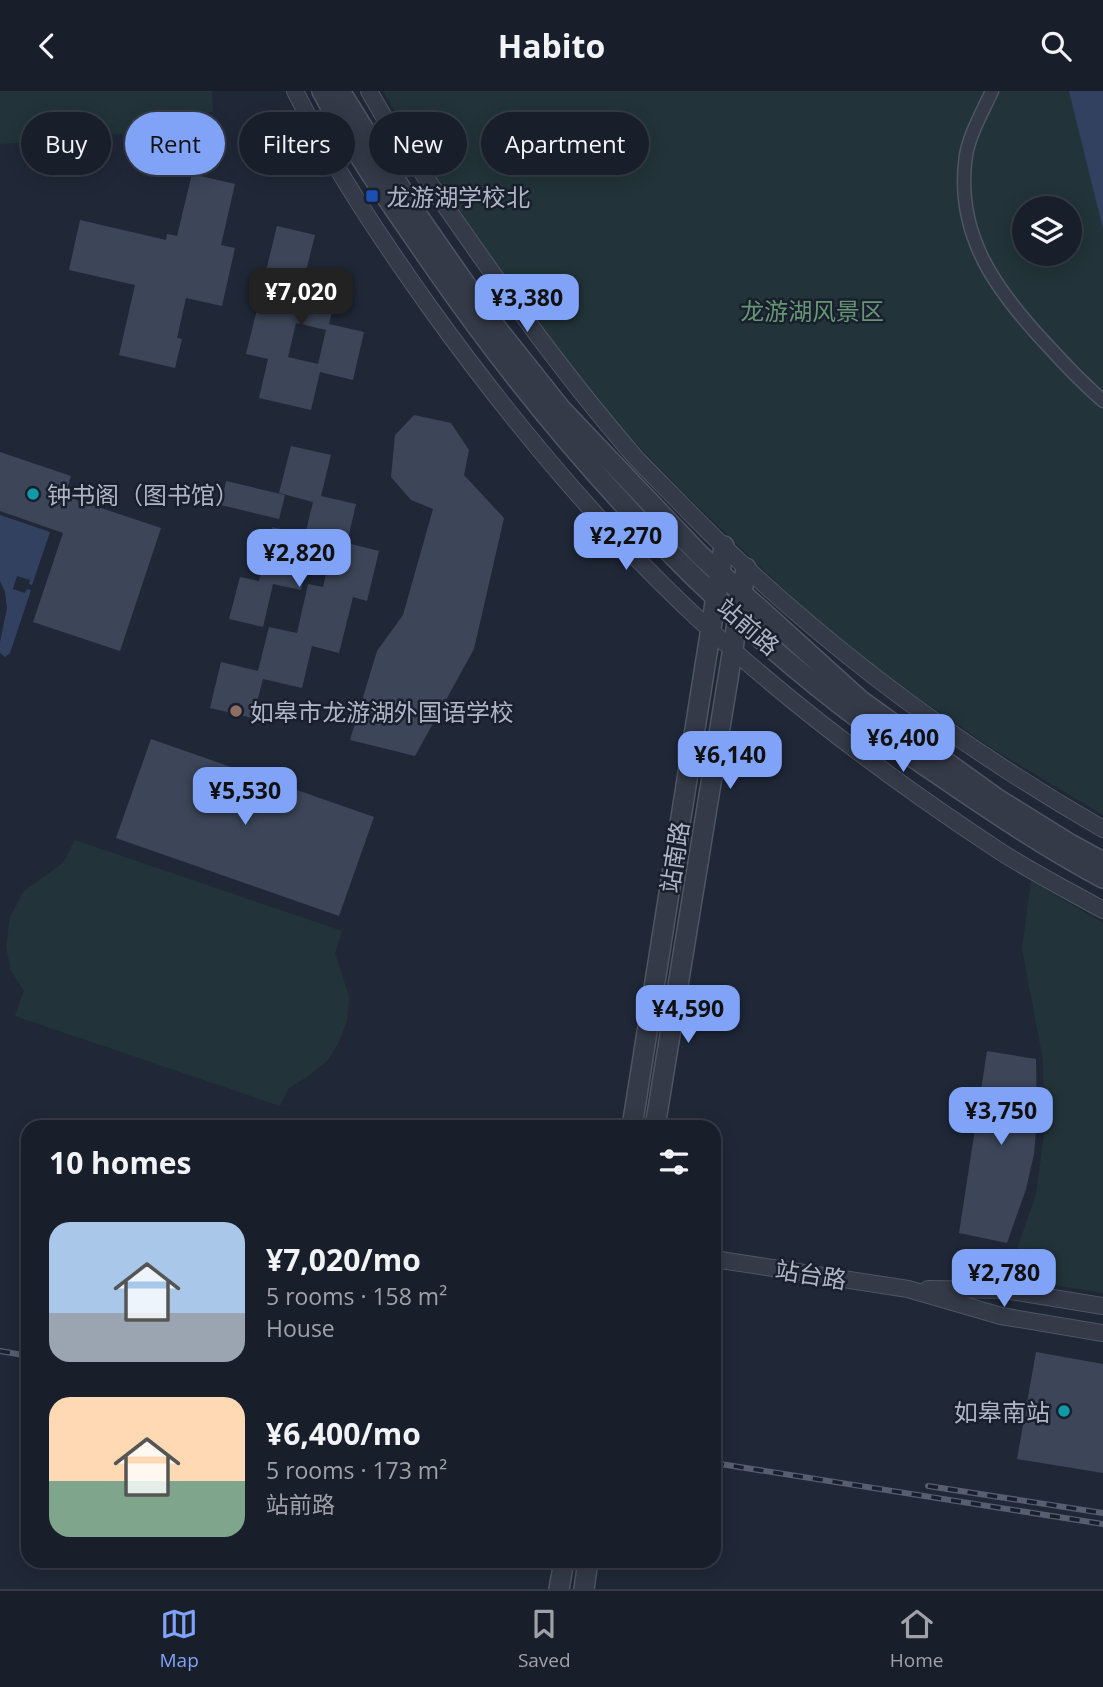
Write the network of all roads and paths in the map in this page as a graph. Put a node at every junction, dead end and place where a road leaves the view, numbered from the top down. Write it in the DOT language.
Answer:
graph roads {
  1 [pos="295,91"];
  2 [pos="322,91"];
  3 [pos="340,91"];
  4 [pos="369,91"];
  5 [pos="992,91"];
  6 [pos="1103,401"];
  7 [pos="724,546"];
  8 [pos="746,568"];
  9 [pos="718,574"];
  10 [pos="742,595"];
  11 [pos="715,597"];
  12 [pos="738,619"];
  13 [pos="710,628"];
  14 [pos="734,651"];
  15 [pos="1103,829"];
  16 [pos="1103,862"];
  17 [pos="1103,878"];
  18 [pos="1103,910"];
  19 [pos="633,1120"];
  20 [pos="656,1120"];
  21 [pos="721,1260"];
  22 [pos="908,1289"];
  23 [pos="1103,1306"];
  24 [pos="1103,1333"];
  25 [pos="563,1568"];
  26 [pos="587,1568"];
  27 [pos="559,1589"];
  28 [pos="584,1589"];
  1 -- 13 [label="street"];
  2 -- 11 [label="street, 站前路"];
  3 -- 9 [label="street, 站前路"];
  4 -- 7 [label="street"];
  5 -- 6 [label="street"];
  7 -- 8 [label="street"];
  7 -- 9 [label="street, 站南路"];
  8 -- 10 [label="street, 站南路"];
  8 -- 15 [label="street"];
  9 -- 10 [label="street, 站前路"];
  9 -- 11 [label="street, 站南路"];
  10 -- 12 [label="street, 站南路"];
  10 -- 16 [label="street, 站前路"];
  11 -- 12 [label="street, 站前路"];
  11 -- 13 [label="street, 站南路"];
  12 -- 14 [label="street, 站南路"];
  12 -- 17 [label="street, 站前路"];
  13 -- 14 [label="street"];
  13 -- 19 [label="street, 站南路"];
  14 -- 18 [label="street"];
  14 -- 20 [label="street, 站南路"];
  21 -- 22 [label="street, 站台路"];
  22 -- 23 [label="street, 站台路"];
  22 -- 24 [label="street, 站台路"];
  25 -- 27 [label="street"];
  26 -- 28 [label="street"];
}
